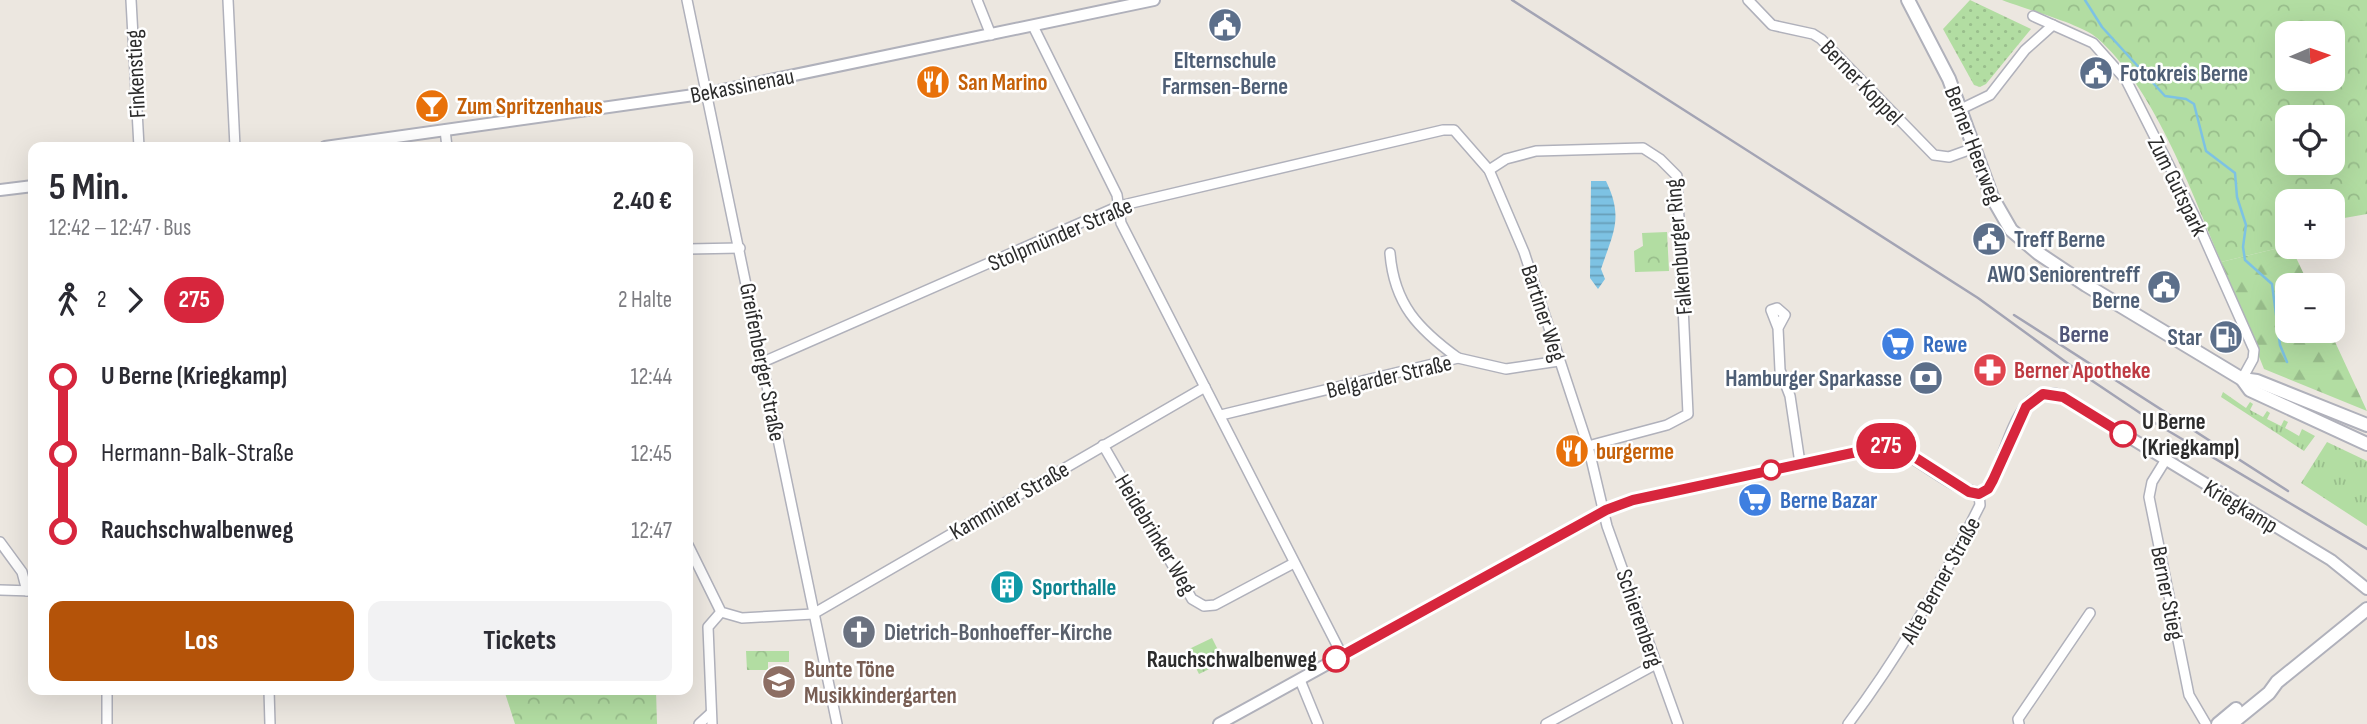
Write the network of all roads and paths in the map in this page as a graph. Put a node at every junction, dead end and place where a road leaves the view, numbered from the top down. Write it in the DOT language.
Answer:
graph roads {
  1 [pos="131,0"];
  2 [pos="228,0"];
  3 [pos="687,0"];
  4 [pos="977,0"];
  5 [pos="1154,0"];
  6 [pos="1748,0"];
  7 [pos="1908,0"];
  8 [pos="2033,16"];
  9 [pos="2053,25"];
  10 [pos="1033,26"];
  11 [pos="992,35"];
  12 [pos="708,93"];
  13 [pos="1961,109"];
  14 [pos="445,130"];
  15 [pos="1454,130"];
  16 [pos="139,142"];
  17 [pos="235,142"];
  18 [pos="360,142"];
  19 [pos="446,142"];
  20 [pos="1974,149"];
  21 [pos="1489,170"];
  22 [pos="28,187"];
  23 [pos="0,190"];
  24 [pos="1119,206"];
  25 [pos="740,248"];
  26 [pos="693,249"];
  27 [pos="1390,253"];
  28 [pos="1778,328"];
  29 [pos="1458,358"];
  30 [pos="1559,361"];
  31 [pos="763,362"];
  32 [pos="2242,379"];
  33 [pos="1205,387"];
  34 [pos="2037,396"];
  35 [pos="1221,415"];
  36 [pos="2367,425"];
  37 [pos="2367,444"];
  38 [pos="1103,446"];
  39 [pos="1588,446"];
  40 [pos="2165,460"];
  41 [pos="1800,463"];
  42 [pos="1979,494"];
  43 [pos="1606,510"];
  44 [pos="0,542"];
  45 [pos="693,555"];
  46 [pos="1294,563"];
  47 [pos="28,586"];
  48 [pos="2367,589"];
  49 [pos="0,590"];
  50 [pos="28,591"];
  51 [pos="2367,609"];
  52 [pos="722,612"];
  53 [pos="2090,613"];
  54 [pos="813,614"];
  55 [pos="1342,655"];
  56 [pos="1656,664"];
  57 [pos="1300,680"];
  58 [pos="107,695"];
  59 [pos="268,695"];
  60 [pos="710,713"];
  61 [pos="2223,723"];
  62 [pos="107,724"];
  63 [pos="271,724"];
  64 [pos="699,724"];
  65 [pos="712,724"];
  66 [pos="837,724"];
  67 [pos="1219,724"];
  68 [pos="1318,724"];
  69 [pos="1546,724"];
  70 [pos="1678,724"];
  71 [pos="1848,724"];
  72 [pos="2019,724"];
  73 [pos="2206,724"];
  1 -- 16 [label="street, Finkenstieg"];
  2 -- 17 [label="street"];
  3 -- 12 [label="street, Greifenberger Straße"];
  4 -- 11 [label="street"];
  5 -- 10 [label="street, Bekassinenau"];
  6 -- 20 [label="street, Berner Koppel"];
  7 -- 13 [label="main road, Berner Heerweg"];
  8 -- 9 [label="street, Zum Gutspark"];
  9 -- 13 [label="street"];
  9 -- 32 [label="street, Zum Gutspark"];
  10 -- 11 [label="street, Bekassinenau"];
  10 -- 24 [label="street"];
  11 -- 12 [label="street, Bekassinenau"];
  12 -- 14 [label="street, Bekassinenau"];
  12 -- 25 [label="street, Greifenberger Straße"];
  13 -- 20 [label="main road, Berner Heerweg"];
  14 -- 18 [label="street, Bekassinenau"];
  14 -- 19 [label="street"];
  15 -- 21 [label="street, Bartiner Weg"];
  15 -- 24 [label="street, Stolpmünder Straße"];
  20 -- 32 [label="main road, Berner Heerweg"];
  21 -- 30 [label="street, Bartiner Weg"];
  21 -- 39 [label="street, Falkenburger Ring"];
  22 -- 23 [label="street"];
  24 -- 31 [label="street, Stolpmünder Straße"];
  24 -- 33 [label="street"];
  25 -- 26 [label="street"];
  25 -- 31 [label="street, Greifenberger Straße"];
  27 -- 29 [label="street"];
  28 -- 41 [label="street"];
  29 -- 30 [label="street, Belgarder Straße"];
  29 -- 35 [label="street, Belgarder Straße"];
  30 -- 39 [label="street, Bartiner Weg"];
  31 -- 54 [label="street, Greifenberger Straße"];
  32 -- 36 [label="main road, Berner Heerweg"];
  32 -- 37 [label="main road, Berner Heerweg"];
  33 -- 35 [label="street"];
  33 -- 38 [label="street, Kamminer Straße"];
  34 -- 40 [label="street, Kriegkamp"];
  34 -- 42 [label="street, Alte Berner Straße"];
  35 -- 46 [label="street"];
  38 -- 46 [label="street, Heidebrinker Weg"];
  38 -- 54 [label="street, Kamminer Straße"];
  39 -- 43 [label="street, Bartiner Weg"];
  40 -- 48 [label="street, Kriegkamp"];
  40 -- 73 [label="street, Berner Stieg"];
  41 -- 42 [label="street"];
  41 -- 43 [label="street"];
  42 -- 71 [label="street, Alte Berner Straße"];
  43 -- 55 [label="street"];
  43 -- 56 [label="street, Schierenberg"];
  44 -- 47 [label="street"];
  45 -- 52 [label="street"];
  46 -- 55 [label="street"];
  49 -- 50 [label="street"];
  51 -- 61 [label="main road"];
  52 -- 54 [label="street"];
  52 -- 60 [label="street"];
  53 -- 72 [label="street"];
  54 -- 66 [label="street, Greifenberger Straße"];
  55 -- 57 [label="street"];
  56 -- 69 [label="street"];
  56 -- 70 [label="street, Schierenberg"];
  57 -- 67 [label="street"];
  57 -- 68 [label="street"];
  58 -- 62 [label="street"];
  59 -- 63 [label="street"];
  60 -- 64 [label="street"];
  60 -- 65 [label="street"];
}
